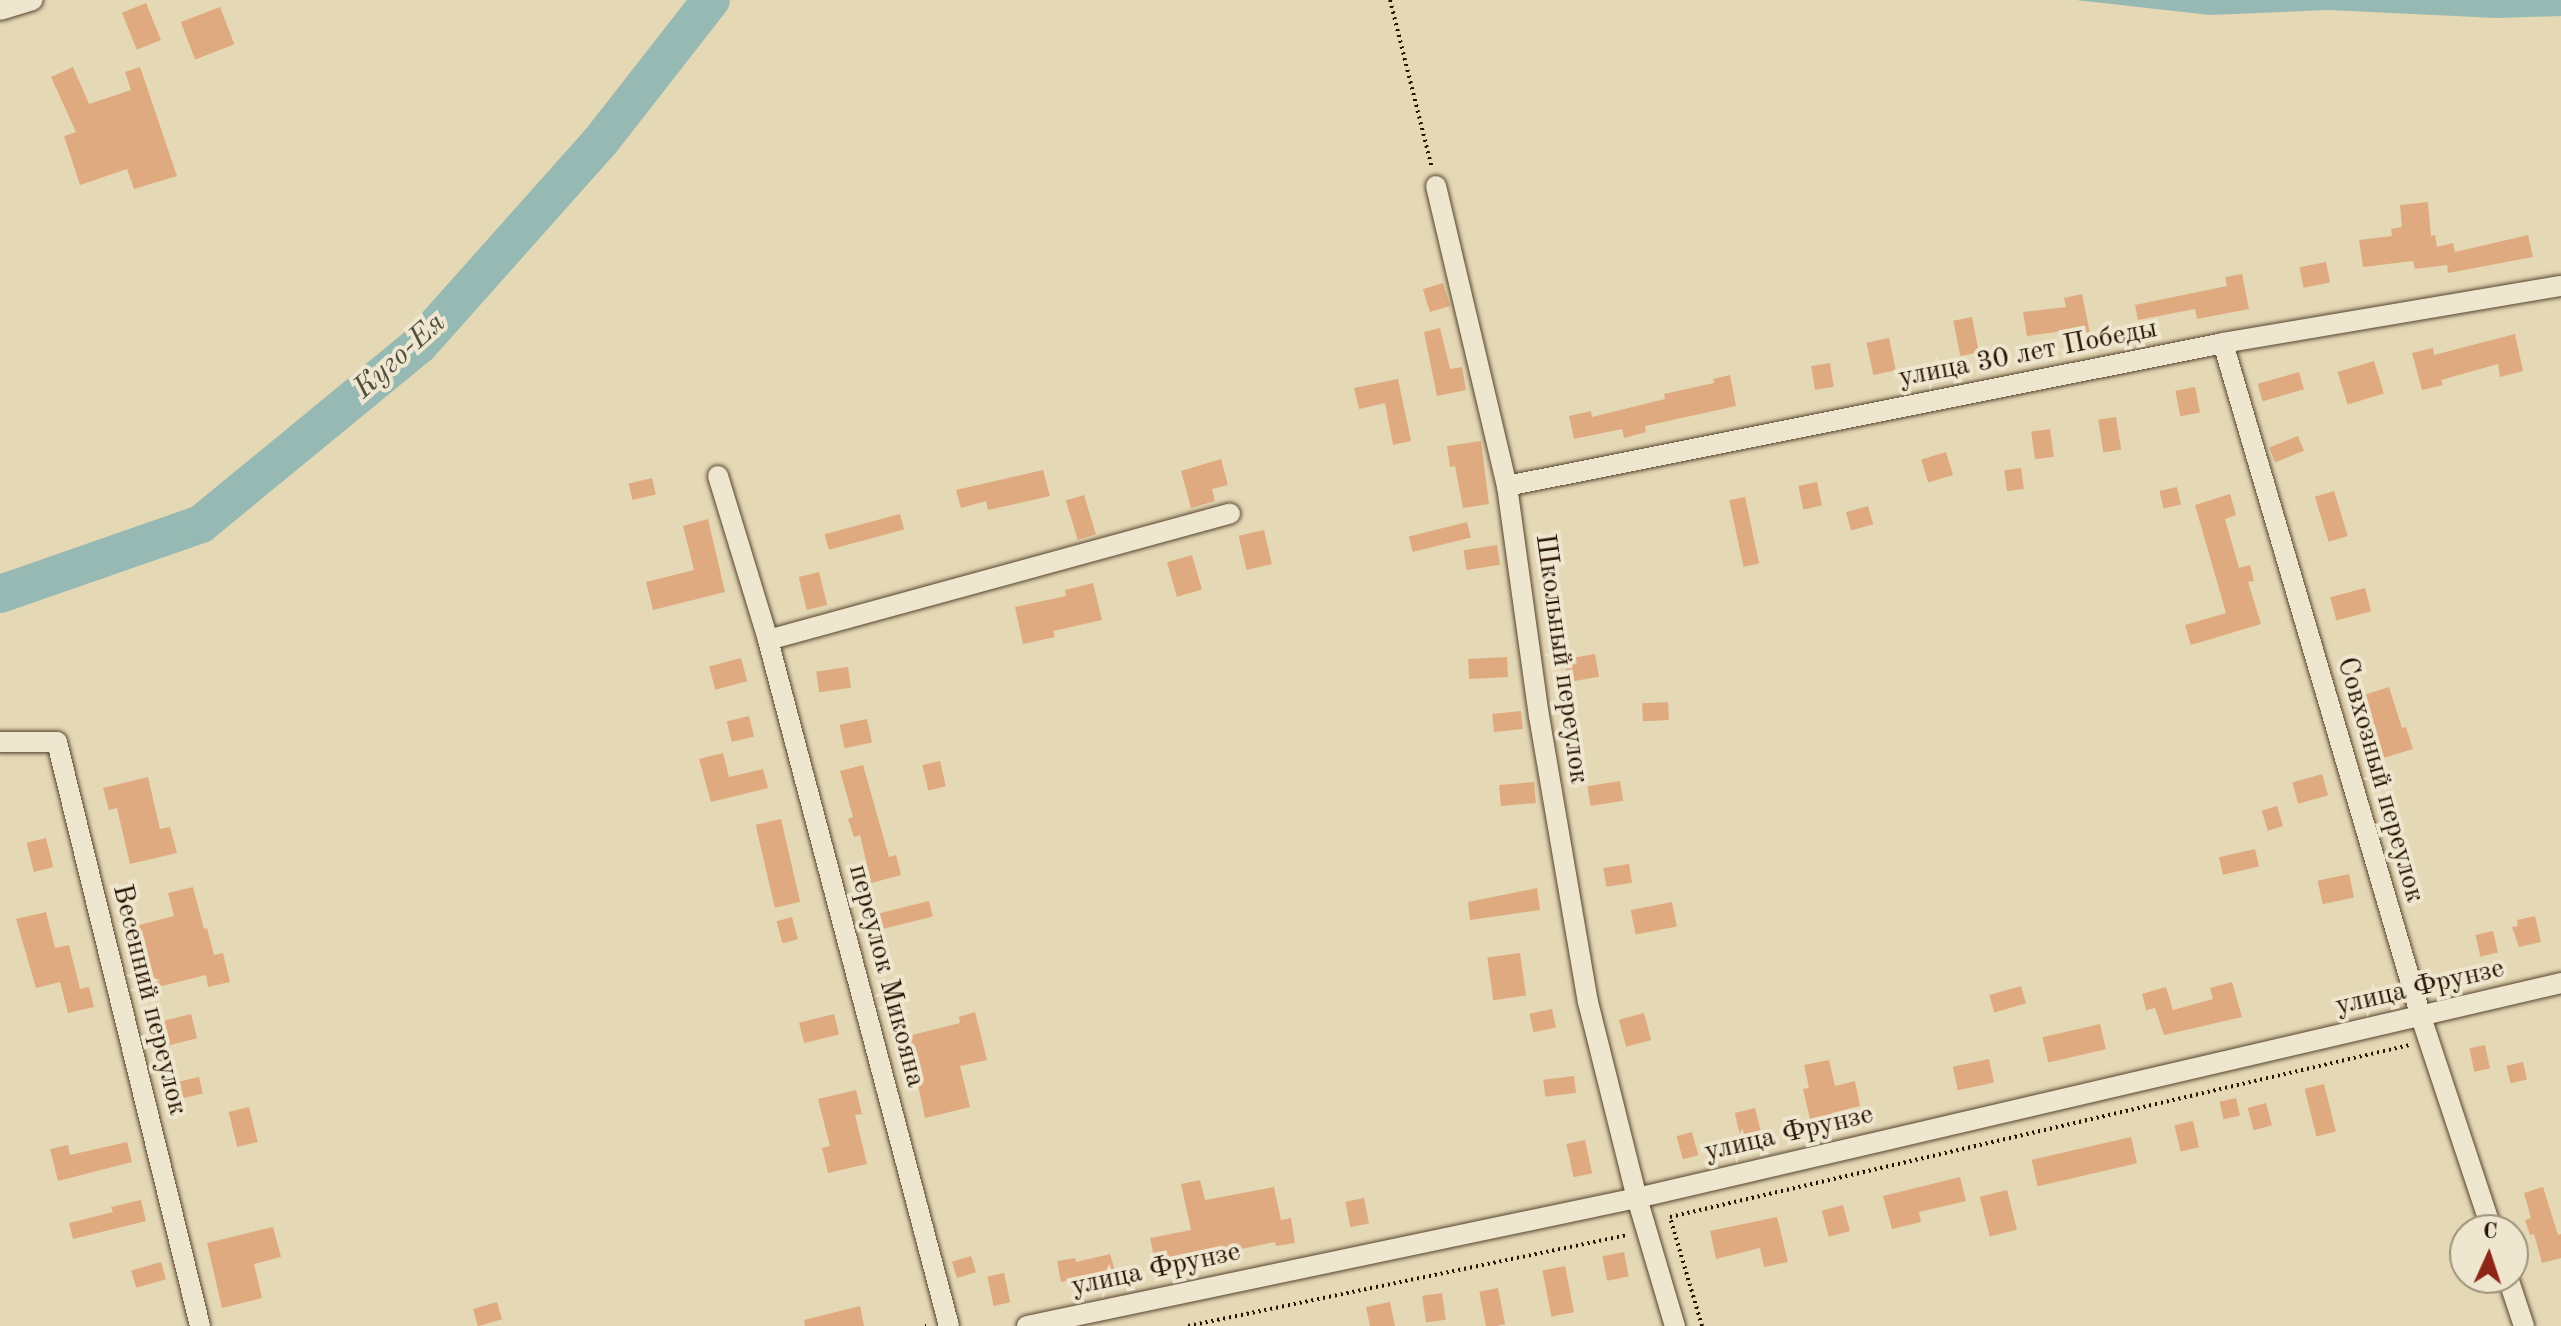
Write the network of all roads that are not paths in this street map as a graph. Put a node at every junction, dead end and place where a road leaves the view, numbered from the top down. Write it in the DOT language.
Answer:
graph roads {
  1 [pos="32,0"];
  2 [pos="0,10"];
  3 [pos="1436,186"];
  4 [pos="2561,286"];
  5 [pos="2223,343"];
  6 [pos="718,476"];
  7 [pos="1507,486"];
  8 [pos="1230,514"];
  9 [pos="768,640"];
  10 [pos="0,742"];
  11 [pos="2561,983"];
  12 [pos="2421,1017"];
  13 [pos="1637,1198"];
  14 [pos="2487,1214"];
  15 [pos="2513,1294"];
  16 [pos="200,1326"];
  17 [pos="949,1326"];
  18 [pos="1027,1326"];
  19 [pos="1675,1326"];
  20 [pos="2524,1326"];
  1 -- 2 [label="street"];
  3 -- 7 [label="street, Школьный переулок"];
  4 -- 5 [label="street, улица 30 лет Победы"];
  5 -- 7 [label="street, улица 30 лет Победы"];
  5 -- 12 [label="street, Совхозный переулок"];
  6 -- 9 [label="street, переулок Микояна"];
  7 -- 13 [label="street, Школьный переулок"];
  8 -- 9 [label="street"];
  9 -- 17 [label="street, переулок Микояна"];
  10 -- 16 [label="street, Весенний переулок"];
  11 -- 12 [label="street, улица Фрунзе"];
  12 -- 13 [label="street, улица Фрунзе"];
  12 -- 14 [label="street, Совхозный переулок"];
  13 -- 18 [label="street, улица Фрунзе"];
  13 -- 19 [label="street, Школьный переулок"];
  15 -- 20 [label="street"];
}
